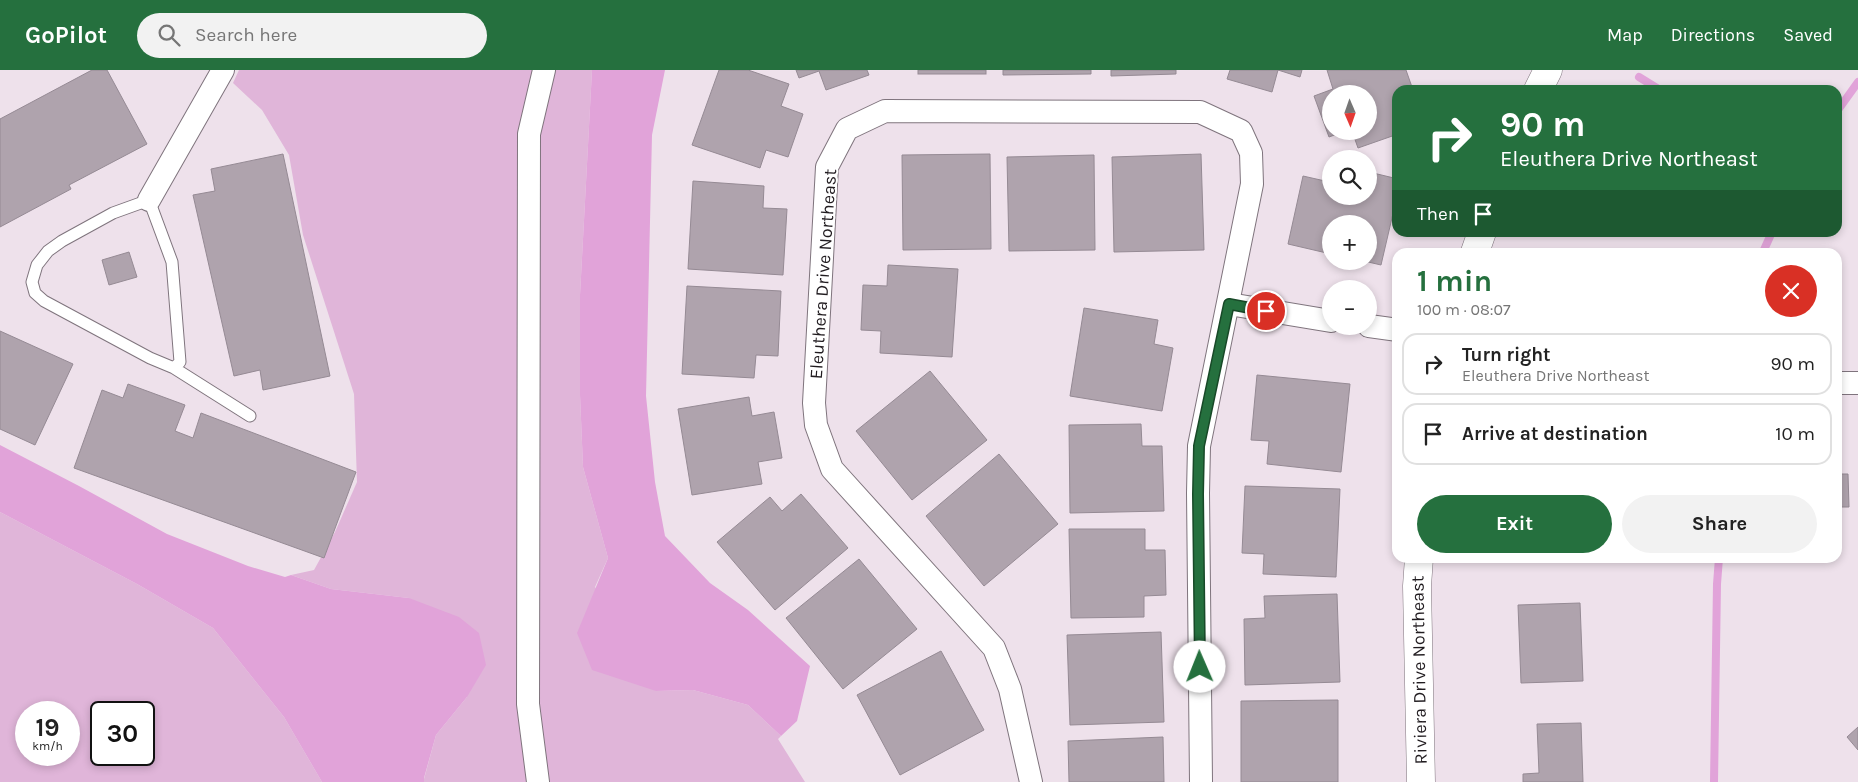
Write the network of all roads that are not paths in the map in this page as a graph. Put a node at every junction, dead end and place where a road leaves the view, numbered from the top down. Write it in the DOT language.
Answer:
graph roads {
  1 [pos="223,70"];
  2 [pos="544,70"];
  3 [pos="1548,70"];
  4 [pos="1540,85"];
  5 [pos="149,200"];
  6 [pos="1229,304"];
  7 [pos="1322,320"];
  8 [pos="1377,327"];
  9 [pos="1392,329"];
  10 [pos="174,368"];
  11 [pos="1842,383"];
  12 [pos="1858,383"];
  13 [pos="250,416"];
  14 [pos="1419,563"];
  15 [pos="538,782"];
  16 [pos="1031,782"];
  17 [pos="1201,782"];
  18 [pos="1421,782"];
  1 -- 5 [label="street"];
  2 -- 15 [label="street"];
  3 -- 4 [label="street"];
  5 -- 10 [label="lane"];
  5 -- 10 [label="lane"];
  6 -- 7 [label="street"];
  6 -- 16 [label="street, Eleuthera Drive Northeast"];
  6 -- 17 [label="street, Eleuthera Drive Northeast"];
  8 -- 9 [label="street"];
  10 -- 13 [label="lane"];
  11 -- 12 [label="street"];
  14 -- 18 [label="street, Riviera Drive Northeast"];
}
